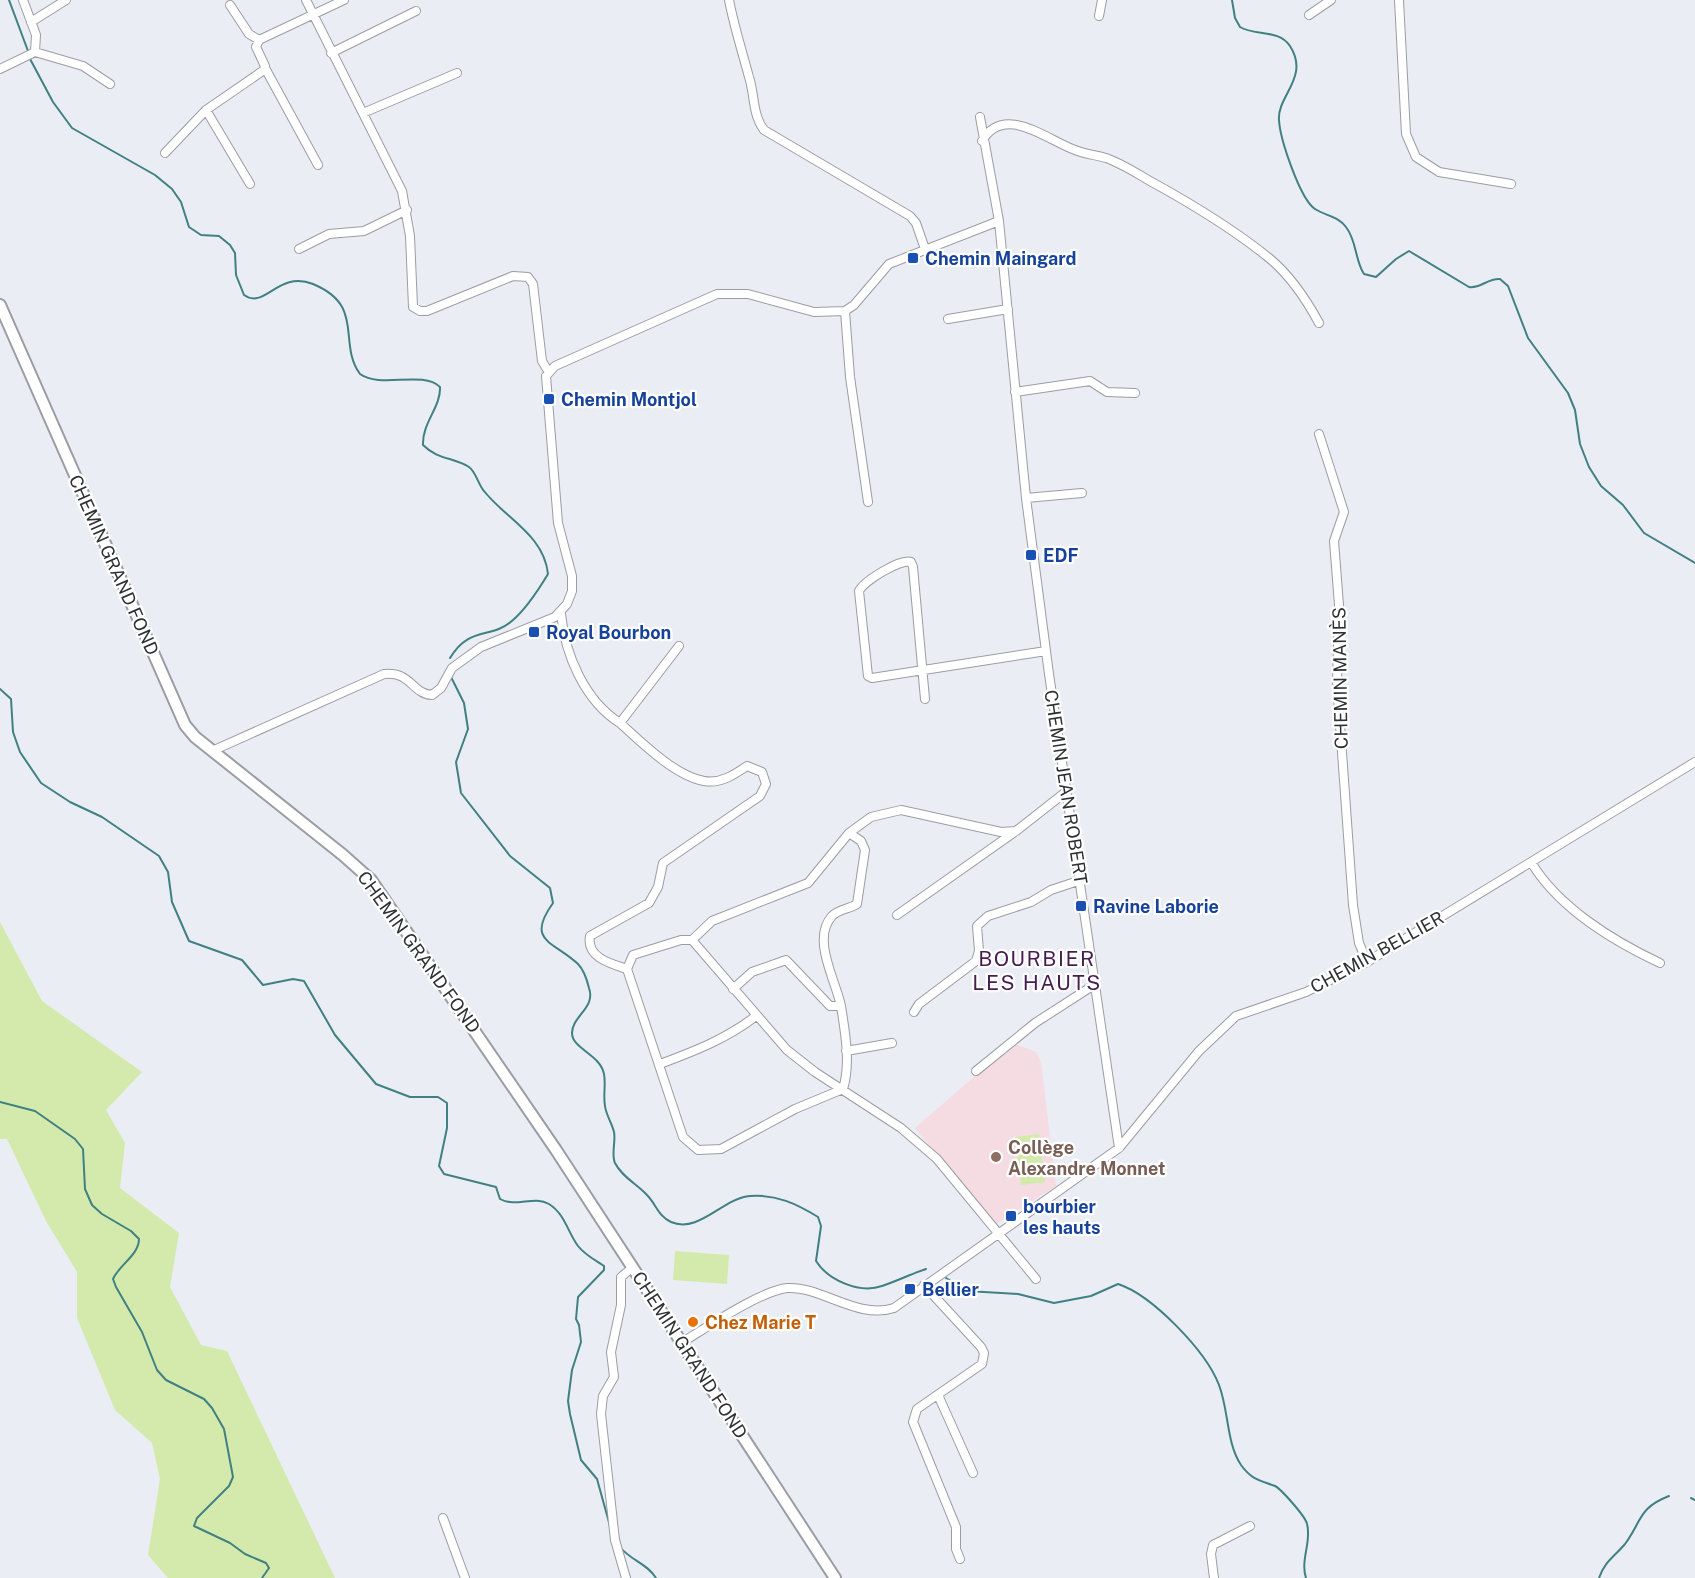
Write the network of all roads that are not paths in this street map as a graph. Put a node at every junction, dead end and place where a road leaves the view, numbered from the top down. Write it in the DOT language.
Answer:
graph roads {
  1 [pos="23,0"];
  2 [pos="66,0"];
  3 [pos="306,0"];
  4 [pos="344,0"];
  5 [pos="729,0"];
  6 [pos="1102,0"];
  7 [pos="1331,0"];
  8 [pos="1399,0"];
  9 [pos="231,5"];
  10 [pos="416,11"];
  11 [pos="312,14"];
  12 [pos="1099,15"];
  13 [pos="1309,15"];
  14 [pos="31,22"];
  15 [pos="259,40"];
  16 [pos="34,53"];
  17 [pos="331,53"];
  18 [pos="265,68"];
  19 [pos="0,69"];
  20 [pos="457,73"];
  21 [pos="110,84"];
  22 [pos="206,110"];
  23 [pos="363,113"];
  24 [pos="980,117"];
  25 [pos="982,141"];
  26 [pos="165,153"];
  27 [pos="318,165"];
  28 [pos="250,184"];
  29 [pos="1511,184"];
  30 [pos="407,210"];
  31 [pos="999,221"];
  32 [pos="299,249"];
  33 [pos="925,249"];
  34 [pos="0,305"];
  35 [pos="1008,309"];
  36 [pos="845,311"];
  37 [pos="948,319"];
  38 [pos="1319,323"];
  39 [pos="548,371"];
  40 [pos="1015,392"];
  41 [pos="1135,393"];
  42 [pos="1319,434"];
  43 [pos="1082,493"];
  44 [pos="1026,498"];
  45 [pos="868,502"];
  46 [pos="561,614"];
  47 [pos="679,646"];
  48 [pos="1046,651"];
  49 [pos="924,669"];
  50 [pos="926,699"];
  51 [pos="620,723"];
  52 [pos="212,751"];
  53 [pos="1695,762"];
  54 [pos="1067,791"];
  55 [pos="1016,831"];
  56 [pos="849,833"];
  57 [pos="1531,862"];
  58 [pos="1081,880"];
  59 [pos="897,915"];
  60 [pos="692,940"];
  61 [pos="1367,962"];
  62 [pos="1660,963"];
  63 [pos="627,969"];
  64 [pos="1094,985"];
  65 [pos="733,989"];
  66 [pos="841,1006"];
  67 [pos="914,1012"];
  68 [pos="756,1016"];
  69 [pos="892,1043"];
  70 [pos="846,1051"];
  71 [pos="660,1064"];
  72 [pos="976,1071"];
  73 [pos="843,1089"];
  74 [pos="1119,1148"];
  75 [pos="996,1232"];
  76 [pos="632,1268"];
  77 [pos="1036,1279"];
  78 [pos="924,1285"];
  79 [pos="681,1343"];
  80 [pos="938,1395"];
  81 [pos="973,1473"];
  82 [pos="443,1518"];
  83 [pos="1250,1526"];
  84 [pos="960,1559"];
  85 [pos="465,1578"];
  86 [pos="626,1578"];
  87 [pos="835,1578"];
  88 [pos="1214,1578"];
  1 -- 14 [label="street"];
  2 -- 14 [label="street"];
  3 -- 11 [label="street"];
  4 -- 11 [label="street"];
  5 -- 33 [label="street"];
  6 -- 12 [label="street"];
  7 -- 13 [label="street"];
  8 -- 29 [label="street"];
  9 -- 15 [label="street"];
  10 -- 17 [label="street"];
  11 -- 15 [label="street"];
  11 -- 17 [label="street"];
  14 -- 16 [label="street"];
  15 -- 18 [label="street"];
  16 -- 19 [label="street"];
  16 -- 21 [label="street"];
  17 -- 23 [label="street"];
  18 -- 22 [label="street"];
  18 -- 27 [label="street"];
  20 -- 23 [label="street"];
  22 -- 26 [label="street"];
  22 -- 28 [label="street"];
  23 -- 30 [label="street"];
  24 -- 25 [label="street, CHEMIN JEAN ROBERT"];
  25 -- 31 [label="street, CHEMIN JEAN ROBERT"];
  25 -- 38 [label="street"];
  30 -- 32 [label="street"];
  30 -- 39 [label="street"];
  31 -- 33 [label="street"];
  31 -- 35 [label="street, CHEMIN JEAN ROBERT"];
  33 -- 36 [label="street"];
  34 -- 52 [label="street, CHEMIN GRAND FOND"];
  35 -- 37 [label="street"];
  35 -- 40 [label="street, CHEMIN JEAN ROBERT"];
  36 -- 39 [label="street"];
  36 -- 45 [label="street"];
  39 -- 46 [label="street"];
  40 -- 41 [label="street"];
  40 -- 44 [label="street, CHEMIN JEAN ROBERT"];
  42 -- 61 [label="street, CHEMIN MANÈS"];
  43 -- 44 [label="street"];
  44 -- 48 [label="street, CHEMIN JEAN ROBERT"];
  46 -- 51 [label="street"];
  46 -- 52 [label="street"];
  47 -- 51 [label="street"];
  48 -- 49 [label="street"];
  48 -- 54 [label="street, CHEMIN JEAN ROBERT"];
  49 -- 49 [label="street"];
  49 -- 50 [label="street"];
  51 -- 63 [label="street"];
  52 -- 76 [label="street, CHEMIN GRAND FOND"];
  53 -- 57 [label="street, CHEMIN BELLIER"];
  54 -- 55 [label="street"];
  54 -- 58 [label="street, CHEMIN JEAN ROBERT"];
  55 -- 56 [label="street"];
  55 -- 59 [label="street"];
  56 -- 60 [label="street"];
  56 -- 66 [label="street"];
  57 -- 61 [label="street, CHEMIN BELLIER"];
  57 -- 62 [label="street"];
  58 -- 64 [label="street, CHEMIN JEAN ROBERT"];
  58 -- 67 [label="street"];
  60 -- 63 [label="street"];
  60 -- 65 [label="street"];
  61 -- 74 [label="street, CHEMIN BELLIER"];
  63 -- 71 [label="street"];
  64 -- 72 [label="street"];
  64 -- 74 [label="street, CHEMIN JEAN ROBERT"];
  65 -- 66 [label="street"];
  65 -- 68 [label="street"];
  66 -- 70 [label="street"];
  68 -- 71 [label="street"];
  68 -- 73 [label="street"];
  69 -- 70 [label="street"];
  70 -- 73 [label="street"];
  71 -- 73 [label="street"];
  73 -- 75 [label="street"];
  74 -- 75 [label="street, CHEMIN BELLIER"];
  75 -- 77 [label="street"];
  75 -- 78 [label="street, CHEMIN BELLIER"];
  76 -- 79 [label="street, CHEMIN GRAND FOND"];
  76 -- 86 [label="street"];
  78 -- 79 [label="street, CHEMIN BELLIER"];
  78 -- 80 [label="street"];
  79 -- 87 [label="street, CHEMIN GRAND FOND"];
  80 -- 81 [label="street"];
  80 -- 84 [label="street"];
  82 -- 85 [label="street"];
  83 -- 88 [label="street"];
}
